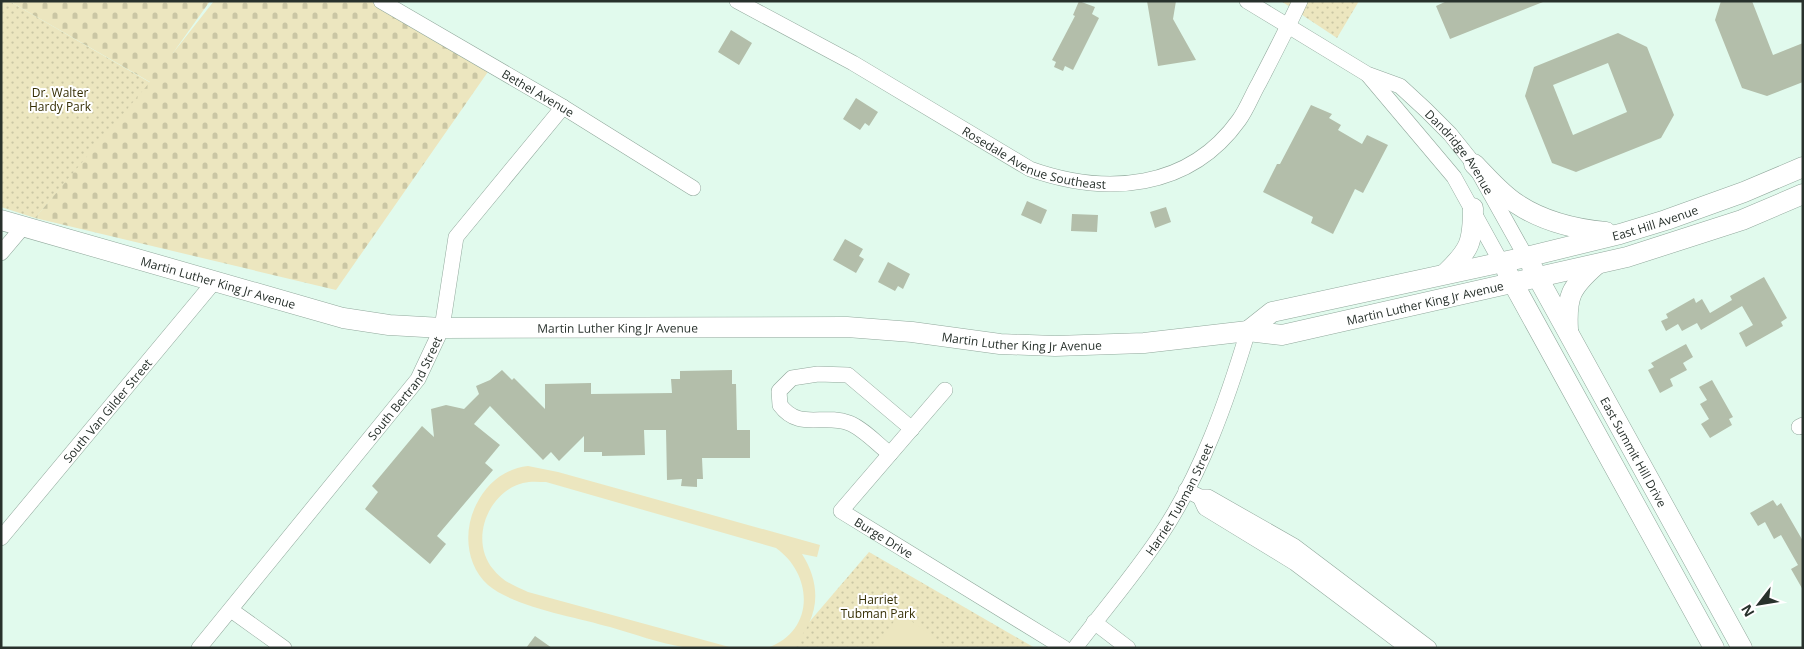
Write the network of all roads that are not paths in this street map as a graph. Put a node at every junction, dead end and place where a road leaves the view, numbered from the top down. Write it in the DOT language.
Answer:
graph roads {
  1 [pos="381,1"];
  2 [pos="737,1"];
  3 [pos="1247,1"];
  4 [pos="1300,1"];
  5 [pos="1288,27"];
  6 [pos="1368,74"];
  7 [pos="563,107"];
  8 [pos="1474,164"];
  9 [pos="1803,167"];
  10 [pos="693,188"];
  11 [pos="1744,192"];
  12 [pos="1803,194"];
  13 [pos="1473,208"];
  14 [pos="1754,215"];
  15 [pos="1,220"];
  16 [pos="23,227"];
  17 [pos="1620,234"];
  18 [pos="1,253"];
  19 [pos="1526,257"];
  20 [pos="1501,262"];
  21 [pos="1596,265"];
  22 [pos="1446,273"];
  23 [pos="1538,278"];
  24 [pos="214,282"];
  25 [pos="1514,284"];
  26 [pos="442,328"];
  27 [pos="1248,331"];
  28 [pos="1568,332"];
  29 [pos="946,390"];
  30 [pos="912,428"];
  31 [pos="890,454"];
  32 [pos="1186,490"];
  33 [pos="1200,497"];
  34 [pos="1,538"];
  35 [pos="231,610"];
  36 [pos="1094,622"];
  37 [pos="199,648"];
  38 [pos="284,648"];
  39 [pos="1064,648"];
  40 [pos="1074,648"];
  41 [pos="1128,648"];
  42 [pos="1408,648"];
  43 [pos="1429,648"];
  44 [pos="1714,648"];
  45 [pos="1742,648"];
  1 -- 7 [label="street, Bethel Avenue"];
  2 -- 5 [label="street, Rosedale Avenue Southeast"];
  3 -- 5 [label="street, Dandridge Avenue"];
  4 -- 5 [label="street, Rosedale Avenue Southeast"];
  5 -- 6 [label="street, Dandridge Avenue"];
  6 -- 8 [label="street, Dandridge Avenue"];
  6 -- 13 [label="street, Dandridge Avenue"];
  7 -- 10 [label="street, Bethel Avenue"];
  7 -- 26 [label="street, South Bertrand Street"];
  8 -- 17 [label="main road"];
  8 -- 19 [label="street, Dandridge Avenue"];
  9 -- 11 [label="main road, East Hill Avenue"];
  11 -- 14 [label="main road"];
  11 -- 17 [label="main road, East Hill Avenue"];
  12 -- 14 [label="main road, East Hill Avenue"];
  13 -- 20 [label="street, Dandridge Avenue"];
  13 -- 22 [label="main road"];
  14 -- 21 [label="main road, East Hill Avenue"];
  15 -- 16 [label="main road, Martin Luther King Jr Avenue"];
  16 -- 18 [label="street"];
  16 -- 24 [label="main road, Martin Luther King Jr Avenue"];
  17 -- 19 [label="main road, East Hill Avenue"];
  19 -- 20 [label="main road, East Hill Avenue"];
  19 -- 23 [label="main road, East Summit Hill Drive"];
  20 -- 22 [label="main road, Martin Luther King Jr Avenue"];
  20 -- 25 [label="main road, East Summit Hill Drive"];
  21 -- 23 [label="main road, East Hill Avenue"];
  21 -- 28 [label="main road"];
  22 -- 27 [label="main road, Martin Luther King Jr Avenue"];
  23 -- 25 [label="main road, East Hill Avenue"];
  23 -- 28 [label="main road, East Summit Hill Drive"];
  24 -- 26 [label="main road, Martin Luther King Jr Avenue"];
  24 -- 34 [label="street, South Van Gilder Street"];
  25 -- 27 [label="main road, Martin Luther King Jr Avenue"];
  25 -- 44 [label="main road, East Summit Hill Drive"];
  26 -- 27 [label="main road, Martin Luther King Jr Avenue"];
  26 -- 35 [label="street, South Bertrand Street"];
  27 -- 32 [label="street, Harriet Tubman Street"];
  28 -- 45 [label="main road, East Summit Hill Drive"];
  29 -- 30 [label="street, Burge Drive"];
  30 -- 31 [label="street, Burge Drive"];
  30 -- 31 [label="street"];
  31 -- 39 [label="street, Burge Drive"];
  32 -- 33 [label="street"];
  32 -- 36 [label="street, Harriet Tubman Street"];
  33 -- 42 [label="street"];
  33 -- 43 [label="street"];
  35 -- 37 [label="street, South Bertrand Street"];
  35 -- 38 [label="street"];
  36 -- 40 [label="street, Harriet Tubman Street"];
  36 -- 41 [label="street"];
}
